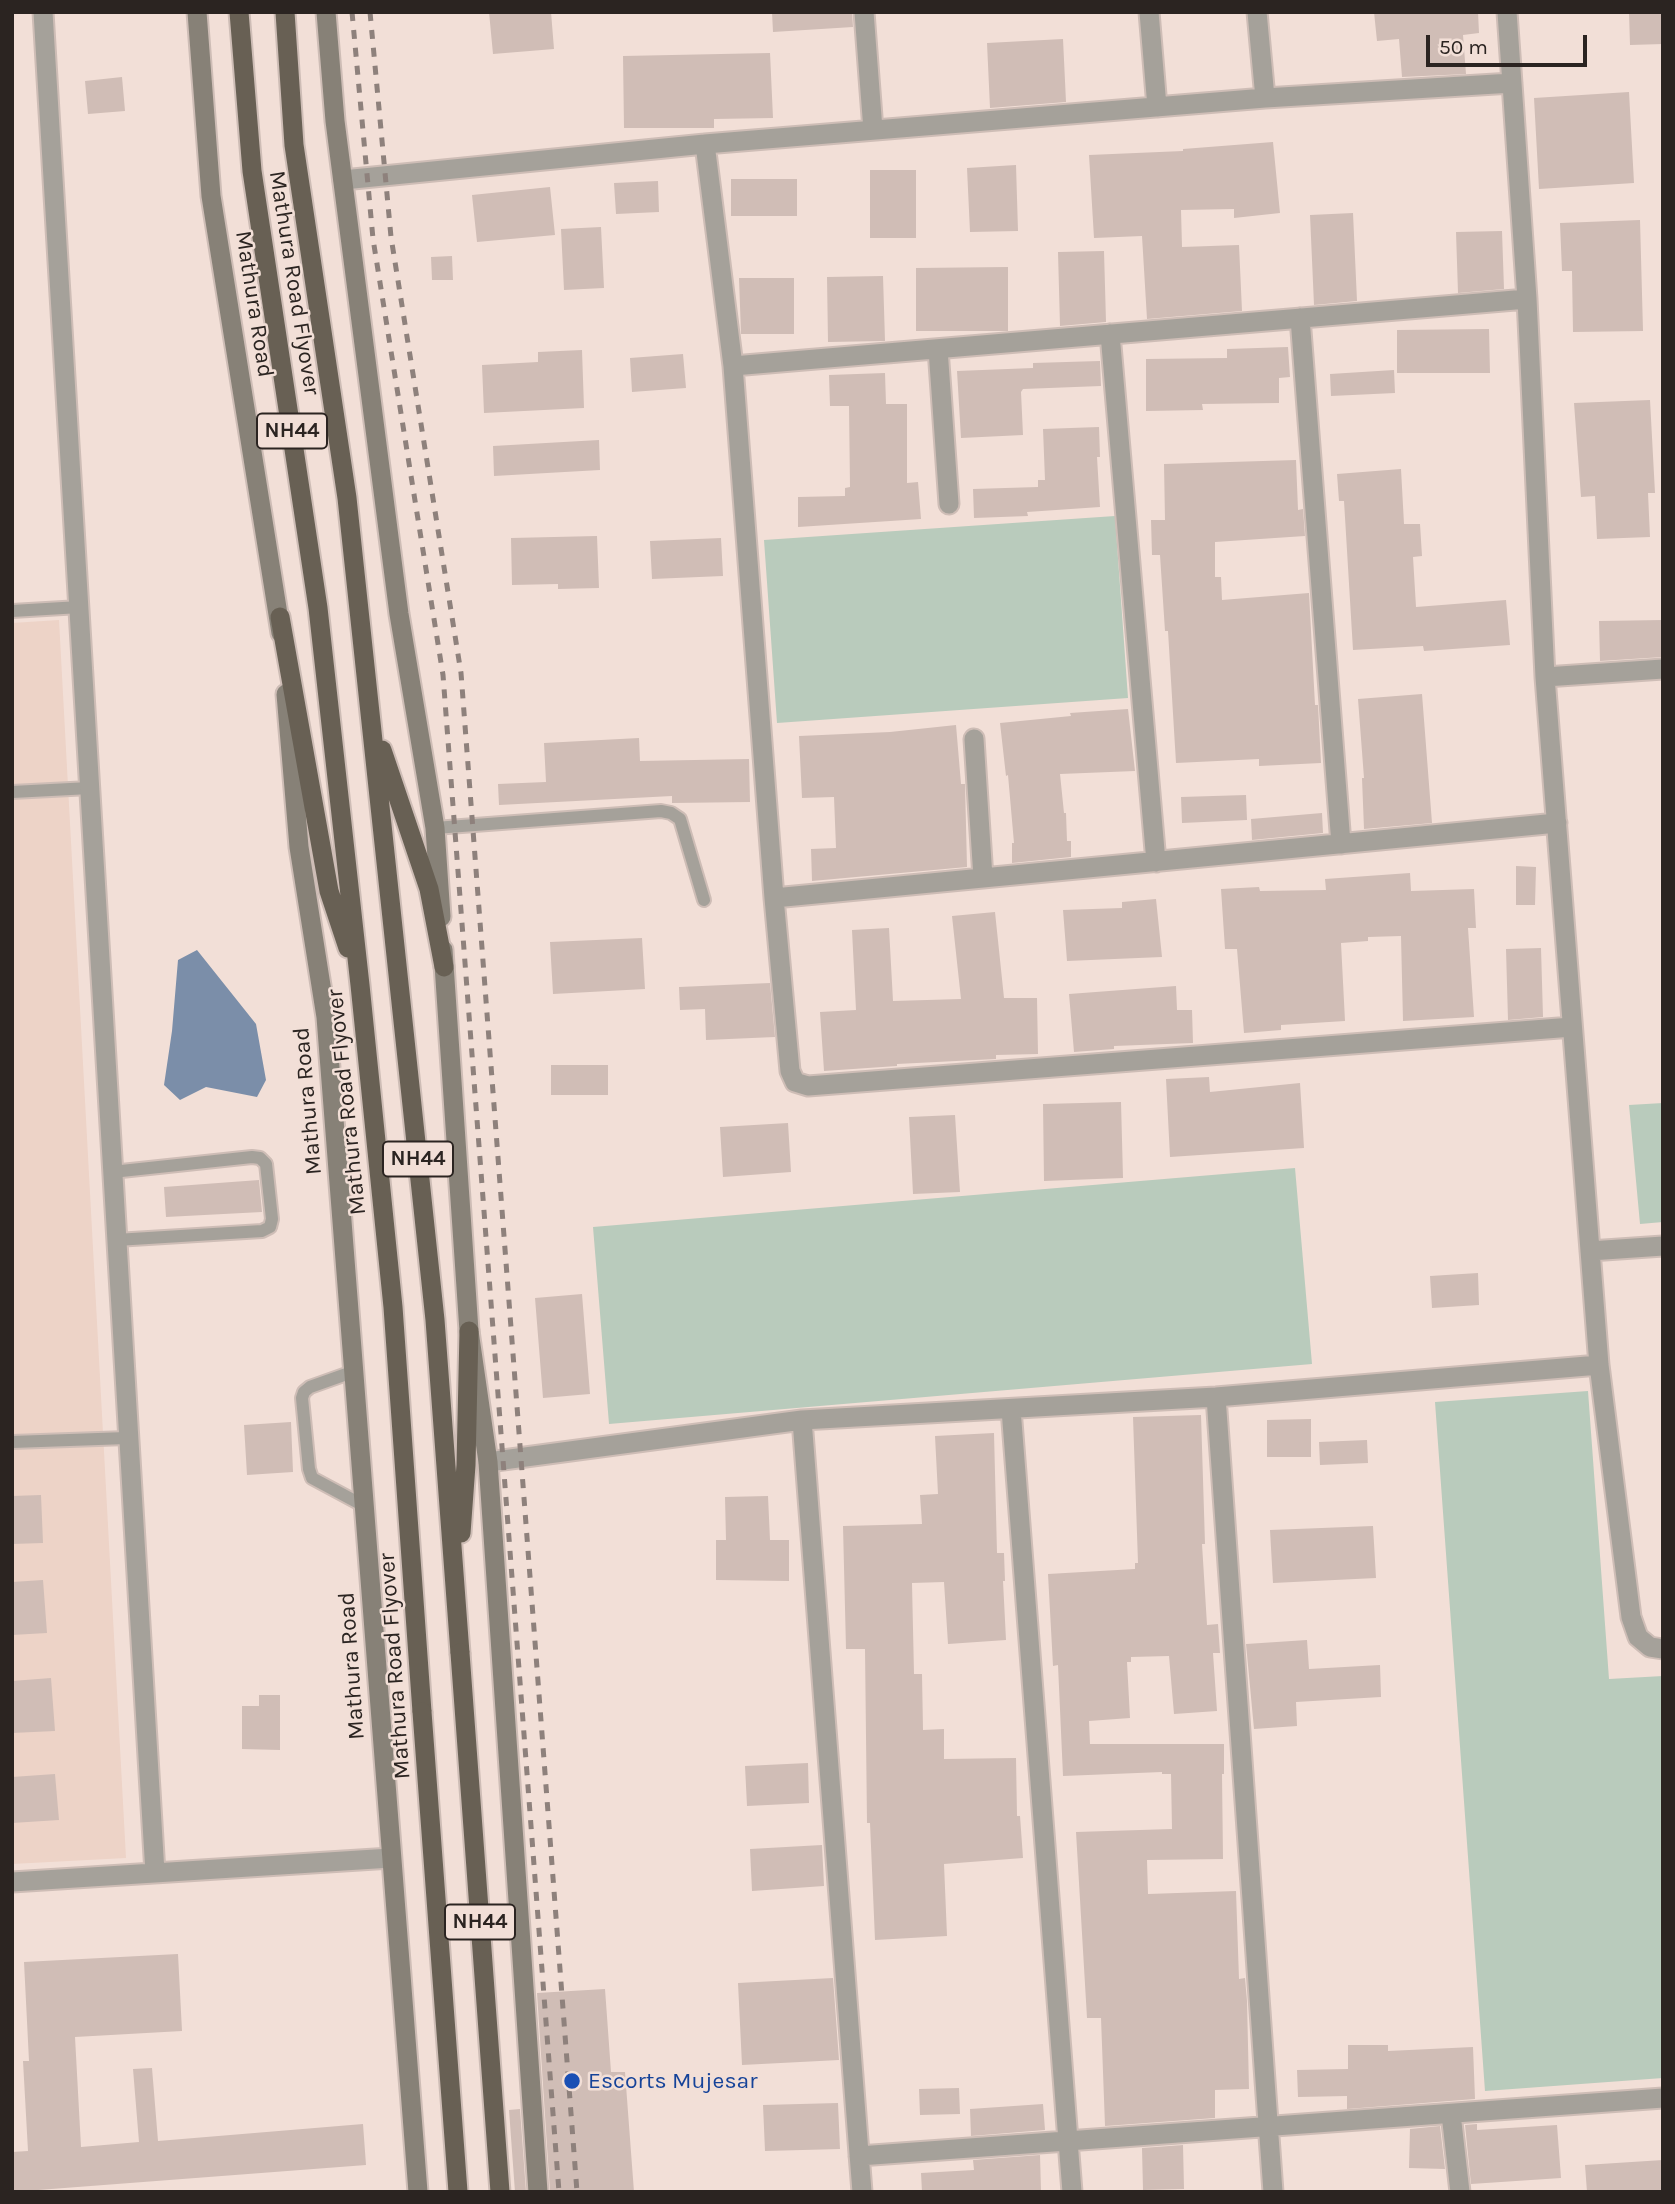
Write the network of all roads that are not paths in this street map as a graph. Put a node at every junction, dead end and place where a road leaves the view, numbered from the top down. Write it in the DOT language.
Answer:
graph roads {
  1 [pos="43,12"];
  2 [pos="197,12"];
  3 [pos="239,12"];
  4 [pos="285,12"];
  5 [pos="326,12"];
  6 [pos="864,12"];
  7 [pos="1149,12"];
  8 [pos="1257,12"];
  9 [pos="1507,12"];
  10 [pos="1512,83"];
  11 [pos="1265,99"];
  12 [pos="1157,107"];
  13 [pos="873,130"];
  14 [pos="705,144"];
  15 [pos="343,180"];
  16 [pos="1527,299"];
  17 [pos="1300,318"];
  18 [pos="1110,334"];
  19 [pos="939,349"];
  20 [pos="733,366"];
  21 [pos="950,504"];
  22 [pos="80,607"];
  23 [pos="12,611"];
  24 [pos="280,617"];
  25 [pos="1663,669"];
  26 [pos="1545,677"];
  27 [pos="370,716"];
  28 [pos="974,739"];
  29 [pos="90,789"];
  30 [pos="12,792"];
  31 [pos="1557,823"];
  32 [pos="435,828"];
  33 [pos="1340,844"];
  34 [pos="1156,862"];
  35 [pos="984,878"];
  36 [pos="774,898"];
  37 [pos="704,900"];
  38 [pos="444,967"];
  39 [pos="360,985"];
  40 [pos="1572,1027"];
  41 [pos="112,1172"];
  42 [pos="116,1240"];
  43 [pos="1663,1246"];
  44 [pos="1590,1251"];
  45 [pos="469,1331"];
  46 [pos="1599,1365"];
  47 [pos="355,1371"];
  48 [pos="1216,1397"];
  49 [pos="1011,1409"];
  50 [pos="802,1420"];
  51 [pos="127,1438"];
  52 [pos="12,1443"];
  53 [pos="488,1462"];
  54 [pos="366,1507"];
  55 [pos="456,1602"];
  56 [pos="1663,1649"];
  57 [pos="391,1858"];
  58 [pos="155,1873"];
  59 [pos="12,1882"];
  60 [pos="1663,2098"];
  61 [pos="1451,2114"];
  62 [pos="1269,2127"];
  63 [pos="1068,2141"];
  64 [pos="859,2156"];
  65 [pos="418,2192"];
  66 [pos="458,2192"];
  67 [pos="500,2192"];
  68 [pos="538,2192"];
  69 [pos="862,2192"];
  70 [pos="1072,2192"];
  71 [pos="1273,2192"];
  72 [pos="1460,2192"];
  1 -- 22 [label="street"];
  2 -- 24 [label="main road, Mathura Road"];
  3 -- 39 [label="highway, Mathura Road Flyover / NH44"];
  4 -- 27 [label="highway, Mathura Road Flyover / NH44"];
  5 -- 15 [label="main road"];
  6 -- 13 [label="street"];
  7 -- 12 [label="street"];
  8 -- 11 [label="street"];
  9 -- 10 [label="street"];
  10 -- 11 [label="street"];
  10 -- 16 [label="street"];
  11 -- 12 [label="street"];
  12 -- 13 [label="street"];
  13 -- 14 [label="street"];
  14 -- 15 [label="street"];
  14 -- 20 [label="street"];
  15 -- 32 [label="main road"];
  16 -- 17 [label="street"];
  16 -- 26 [label="street"];
  17 -- 18 [label="street"];
  17 -- 33 [label="street"];
  18 -- 19 [label="street"];
  18 -- 34 [label="street"];
  19 -- 20 [label="street"];
  19 -- 21 [label="street"];
  20 -- 36 [label="street"];
  22 -- 23 [label="lane"];
  22 -- 29 [label="street"];
  24 -- 39 [label="highway"];
  24 -- 47 [label="main road, Mathura Road"];
  25 -- 26 [label="street"];
  26 -- 31 [label="street"];
  27 -- 38 [label="highway"];
  27 -- 55 [label="highway, NH44"];
  28 -- 35 [label="street"];
  29 -- 30 [label="lane"];
  29 -- 41 [label="street"];
  31 -- 33 [label="street"];
  31 -- 40 [label="street"];
  32 -- 37 [label="lane"];
  32 -- 38 [label="main road"];
  33 -- 34 [label="street"];
  34 -- 35 [label="street"];
  35 -- 36 [label="street"];
  36 -- 40 [label="street"];
  38 -- 45 [label="main road"];
  39 -- 66 [label="highway, Mathura Road Flyover / NH44, bridge"];
  40 -- 44 [label="street"];
  41 -- 42 [label="street"];
  41 -- 42 [label="lane"];
  42 -- 51 [label="street"];
  43 -- 44 [label="street"];
  44 -- 46 [label="street"];
  45 -- 53 [label="main road"];
  45 -- 55 [label="highway"];
  46 -- 48 [label="street"];
  46 -- 56 [label="street"];
  47 -- 54 [label="main road, Mathura Road"];
  47 -- 54 [label="lane"];
  48 -- 49 [label="street"];
  48 -- 62 [label="street"];
  49 -- 50 [label="street"];
  49 -- 63 [label="street"];
  50 -- 53 [label="street"];
  50 -- 64 [label="street"];
  51 -- 52 [label="lane"];
  51 -- 58 [label="street"];
  53 -- 68 [label="main road"];
  54 -- 57 [label="main road, Mathura Road"];
  55 -- 67 [label="highway, NH44, bridge"];
  57 -- 58 [label="street"];
  57 -- 65 [label="main road, Mathura Road"];
  58 -- 59 [label="street"];
  60 -- 61 [label="street"];
  61 -- 62 [label="street"];
  61 -- 72 [label="street"];
  62 -- 63 [label="street"];
  62 -- 71 [label="street"];
  63 -- 64 [label="street"];
  63 -- 70 [label="street"];
  64 -- 69 [label="street"];
}
